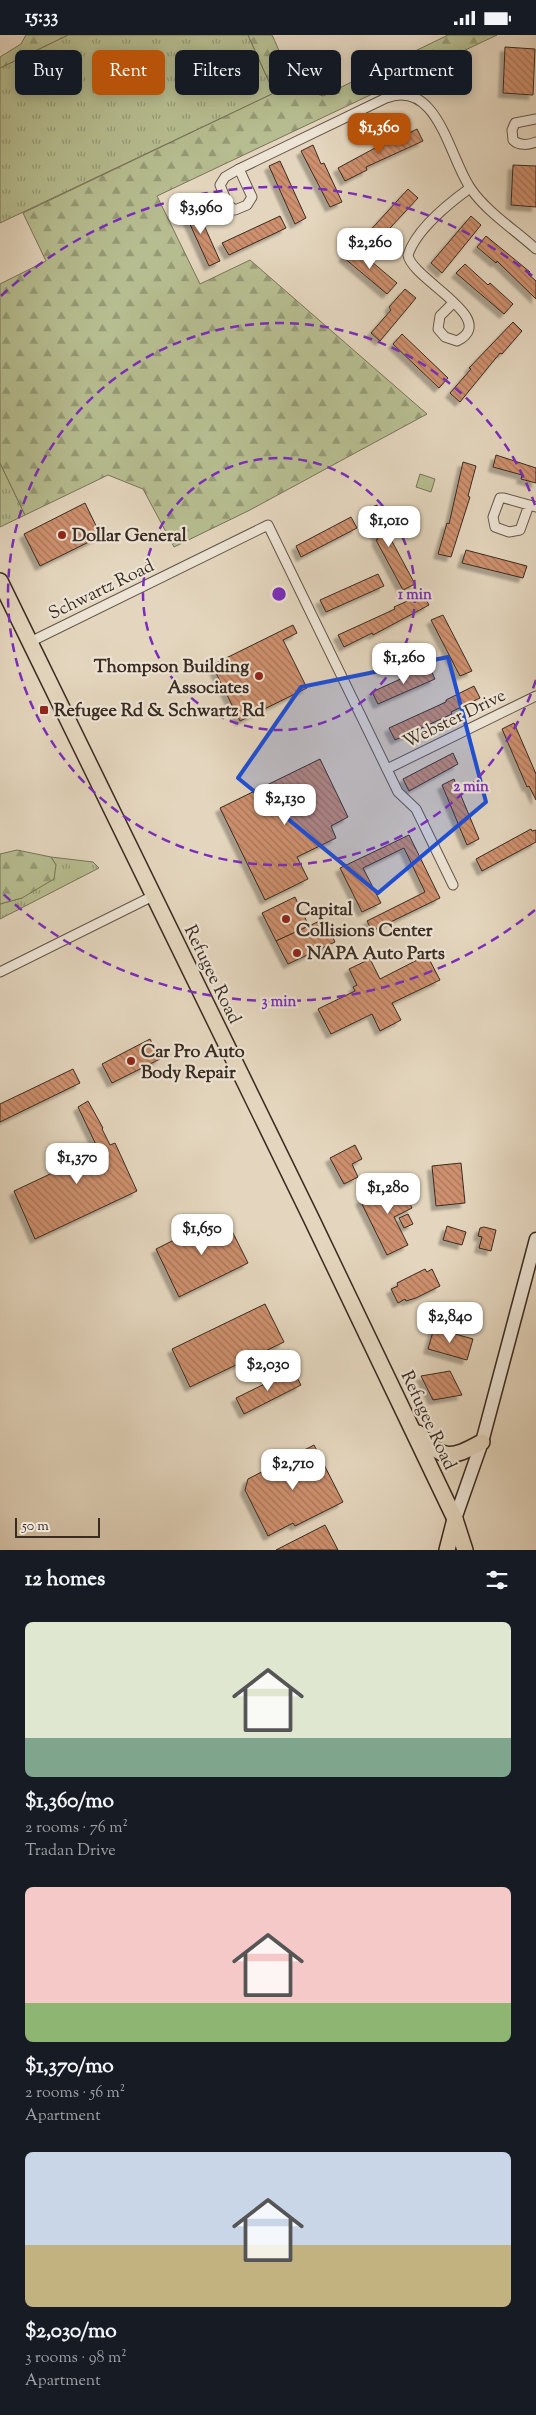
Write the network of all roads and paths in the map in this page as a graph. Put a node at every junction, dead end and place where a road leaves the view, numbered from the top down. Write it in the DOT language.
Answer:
graph roads {
  1 [pos="536,119"];
  2 [pos="536,142"];
  3 [pos="239,169"];
  4 [pos="470,188"];
  5 [pos="536,249"];
  6 [pos="453,303"];
  7 [pos="532,506"];
  8 [pos="0,581"];
  9 [pos="30,641"];
  10 [pos="536,696"];
  11 [pos="387,769"];
  12 [pos="453,885"];
  13 [pos="153,896"];
  14 [pos="0,972"];
  15 [pos="536,1239"];
  16 [pos="410,1424"];
  17 [pos="482,1442"];
  18 [pos="455,1519"];
  19 [pos="447,1550"];
  20 [pos="465,1550"];
  21 [pos="477,1550"];
  1 -- 2 [label="street"];
  3 -- 3 [label="street"];
  3 -- 4 [label="street"];
  4 -- 5 [label="street"];
  4 -- 6 [label="street"];
  7 -- 7 [label="street"];
  8 -- 9 [label="main road, Refugee Road"];
  9 -- 11 [label="street, Schwartz Road"];
  9 -- 13 [label="main road, Refugee Road"];
  10 -- 11 [label="street, Webster Drive"];
  11 -- 12 [label="street"];
  13 -- 14 [label="street"];
  13 -- 16 [label="main road, Refugee Road"];
  15 -- 17 [label="main road"];
  16 -- 17 [label="main road"];
  16 -- 18 [label="main road, Refugee Road"];
  17 -- 18 [label="main road"];
  18 -- 19 [label="main road"];
  18 -- 20 [label="main road, Refugee Road"];
  18 -- 21 [label="main road, Refugee Road"];
}
